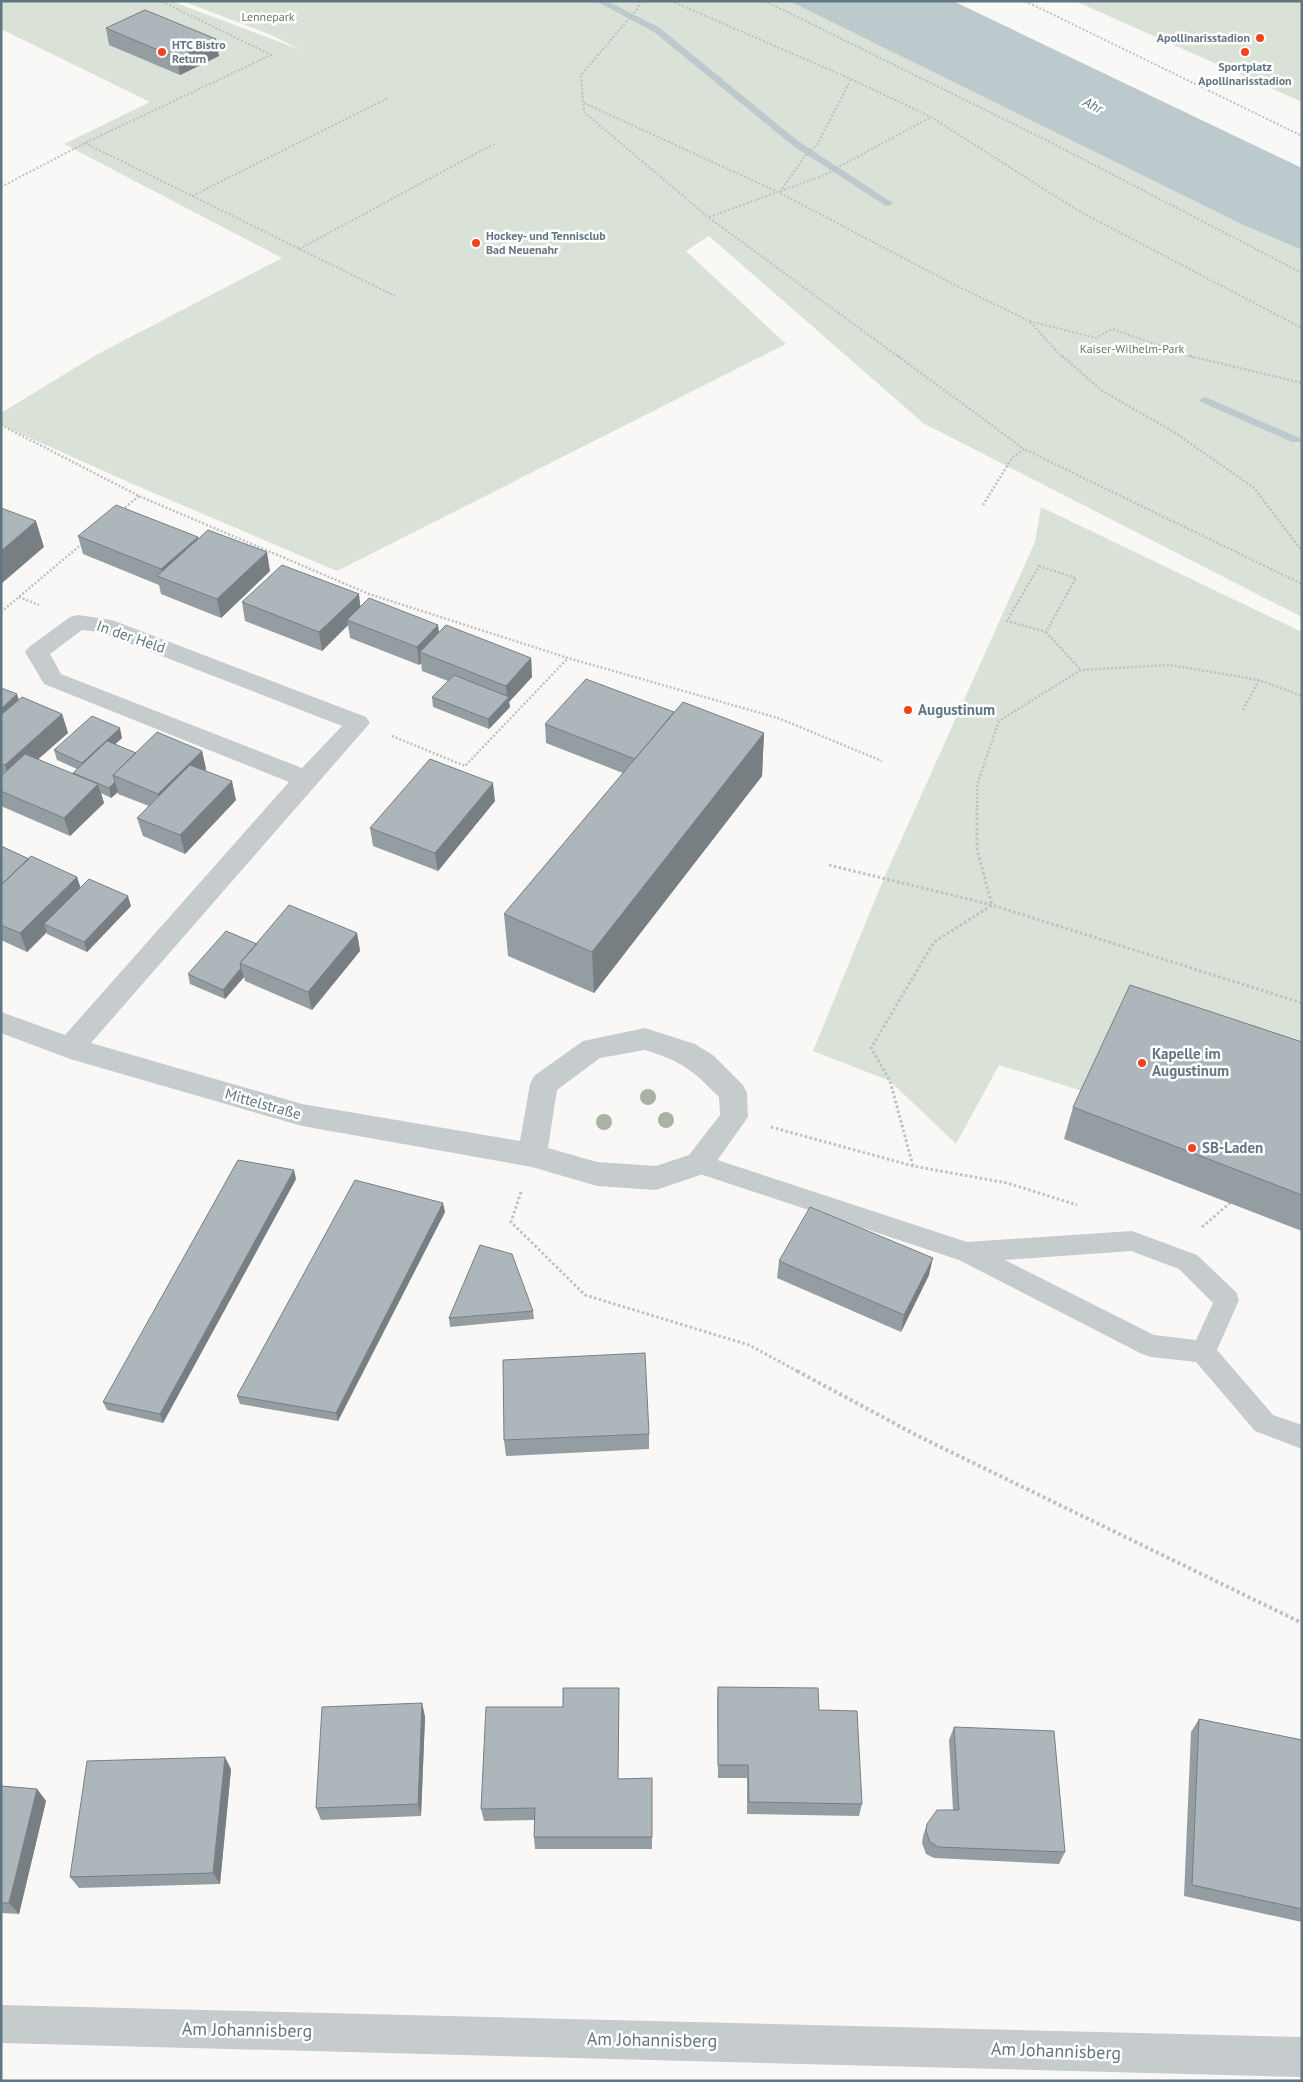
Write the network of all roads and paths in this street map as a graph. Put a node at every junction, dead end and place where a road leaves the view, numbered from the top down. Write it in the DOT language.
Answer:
graph roads {
  1 [pos="162,1"];
  2 [pos="640,1"];
  3 [pos="672,1"];
  4 [pos="765,1"];
  5 [pos="1025,1"];
  6 [pos="851,79"];
  7 [pos="388,98"];
  8 [pos="584,103"];
  9 [pos="931,117"];
  10 [pos="1302,136"];
  11 [pos="85,143"];
  12 [pos="494,144"];
  13 [pos="1,187"];
  14 [pos="780,193"];
  15 [pos="192,196"];
  16 [pos="708,217"];
  17 [pos="299,249"];
  18 [pos="1302,273"];
  19 [pos="397,297"];
  20 [pos="1029,320"];
  21 [pos="1302,328"];
  22 [pos="1302,334"];
  23 [pos="1302,383"];
  24 [pos="1,425"];
  25 [pos="1024,449"];
  26 [pos="139,496"];
  27 [pos="983,505"];
  28 [pos="117,515"];
  29 [pos="87,540"];
  30 [pos="1302,551"];
  31 [pos="1302,584"];
  32 [pos="1,612"];
  33 [pos="1046,632"];
  34 [pos="568,658"];
  35 [pos="1081,670"];
  36 [pos="1259,680"];
  37 [pos="1302,696"];
  38 [pos="1243,710"];
  39 [pos="358,723"];
  40 [pos="882,761"];
  41 [pos="306,779"];
  42 [pos="829,865"];
  43 [pos="992,906"];
  44 [pos="1302,1002"];
  45 [pos="1,1022"];
  46 [pos="70,1048"];
  47 [pos="734,1117"];
  48 [pos="532,1155"];
  49 [pos="698,1164"];
  50 [pos="912,1166"];
  51 [pos="1230,1203"];
  52 [pos="1081,1207"];
  53 [pos="1201,1228"];
  54 [pos="967,1252"];
  55 [pos="1203,1352"];
  56 [pos="1302,1437"];
  57 [pos="1302,1624"];
  58 [pos="1,2024"];
  59 [pos="1302,2057"];
  1 -- 11 [label="path"];
  2 -- 8 [label="path"];
  3 -- 6 [label="path"];
  4 -- 18 [label="path"];
  5 -- 10 [label="path"];
  6 -- 9 [label="path"];
  6 -- 14 [label="path"];
  7 -- 15 [label="path"];
  8 -- 14 [label="path"];
  8 -- 16 [label="path"];
  9 -- 14 [label="path"];
  9 -- 21 [label="path"];
  11 -- 13 [label="path"];
  11 -- 15 [label="path"];
  12 -- 17 [label="path"];
  14 -- 16 [label="path"];
  14 -- 20 [label="path"];
  15 -- 17 [label="path"];
  16 -- 25 [label="path"];
  17 -- 19 [label="path"];
  20 -- 23 [label="path"];
  20 -- 30 [label="path"];
  21 -- 22 [label="path"];
  24 -- 26 [label="path"];
  25 -- 27 [label="path"];
  25 -- 31 [label="path"];
  26 -- 28 [label="path"];
  26 -- 34 [label="path"];
  29 -- 32 [label="path"];
  33 -- 33 [label="path"];
  33 -- 35 [label="path"];
  34 -- 39 [label="path"];
  34 -- 40 [label="path"];
  35 -- 36 [label="path"];
  35 -- 43 [label="path"];
  36 -- 37 [label="path"];
  36 -- 38 [label="path"];
  39 -- 41 [label="street"];
  39 -- 41 [label="street, In der Held"];
  41 -- 46 [label="street"];
  42 -- 43 [label="path"];
  43 -- 44 [label="path"];
  43 -- 50 [label="path"];
  45 -- 46 [label="street, Mittelstraße"];
  46 -- 48 [label="street, Mittelstraße"];
  47 -- 48 [label="street"];
  47 -- 49 [label="street"];
  47 -- 50 [label="path"];
  48 -- 49 [label="street, Mittelstraße"];
  48 -- 57 [label="path"];
  49 -- 54 [label="lane"];
  50 -- 52 [label="path"];
  51 -- 53 [label="path"];
  54 -- 55 [label="lane"];
  54 -- 55 [label="lane"];
  55 -- 56 [label="lane"];
  58 -- 59 [label="street, Am Johannisberg"];
}
